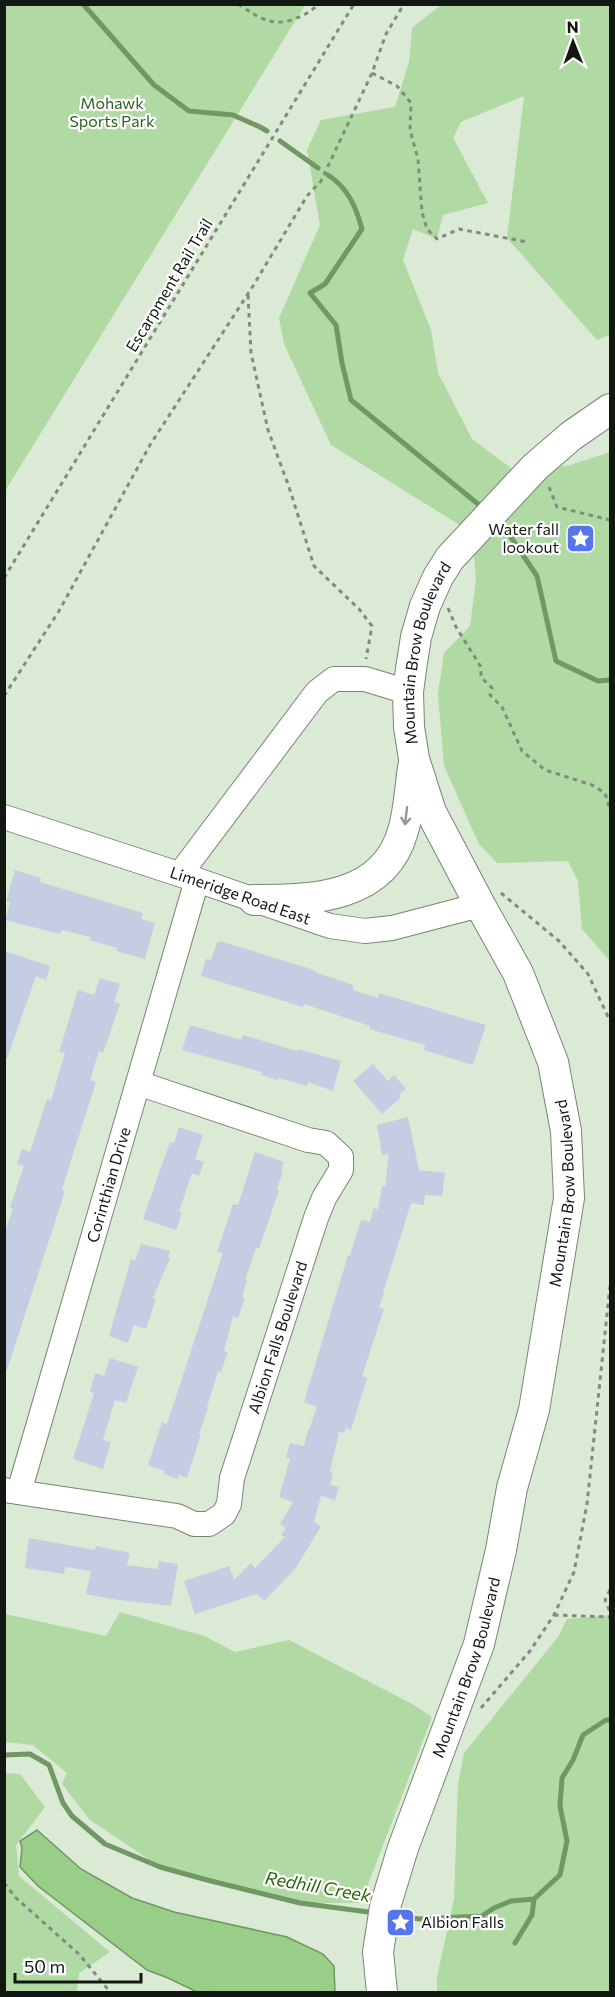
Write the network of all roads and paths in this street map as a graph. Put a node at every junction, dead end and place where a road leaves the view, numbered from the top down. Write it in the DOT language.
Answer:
graph roads {
  1 [pos="238,4"];
  2 [pos="318,4"];
  3 [pos="354,4"];
  4 [pos="404,4"];
  5 [pos="372,73"];
  6 [pos="527,242"];
  7 [pos="248,294"];
  8 [pos="610,409"];
  9 [pos="539,473"];
  10 [pos="610,520"];
  11 [pos="4,578"];
  12 [pos="448,607"];
  13 [pos="365,679"];
  14 [pos="408,692"];
  15 [pos="4,696"];
  16 [pos="414,759"];
  17 [pos="610,810"];
  18 [pos="4,817"];
  19 [pos="188,877"];
  20 [pos="487,895"];
  21 [pos="254,900"];
  22 [pos="610,1021"];
  23 [pos="138,1083"];
  24 [pos="610,1286"];
  25 [pos="12,1491"];
  26 [pos="610,1590"];
  27 [pos="610,1612"];
  28 [pos="554,1615"];
  29 [pos="610,1617"];
  30 [pos="478,1712"];
  31 [pos="4,1883"];
  32 [pos="381,1982"];
  33 [pos="110,1992"];
  1 -- 2 [label="path"];
  3 -- 11 [label="path, Escarpment Rail Trail"];
  4 -- 5 [label="path"];
  5 -- 6 [label="path"];
  5 -- 7 [label="path"];
  7 -- 13 [label="path"];
  7 -- 15 [label="path"];
  8 -- 9 [label="main road, Mountain Brow Boulevard"];
  9 -- 10 [label="path"];
  9 -- 14 [label="main road, Mountain Brow Boulevard"];
  12 -- 17 [label="path"];
  13 -- 14 [label="street"];
  13 -- 19 [label="street"];
  14 -- 16 [label="main road, Mountain Brow Boulevard"];
  16 -- 20 [label="main road, Mountain Brow Boulevard"];
  16 -- 21 [label="main road, one-way"];
  18 -- 19 [label="street, Limeridge Road East"];
  19 -- 21 [label="street, Limeridge Road East"];
  19 -- 23 [label="street, Corinthian Drive"];
  20 -- 21 [label="street, Limeridge Road East"];
  20 -- 22 [label="path"];
  20 -- 32 [label="main road, Mountain Brow Boulevard"];
  23 -- 25 [label="street, Corinthian Drive"];
  23 -- 25 [label="street, Albion Falls Boulevard"];
  24 -- 28 [label="path"];
  26 -- 27 [label="path"];
  28 -- 29 [label="path"];
  28 -- 30 [label="path"];
  31 -- 33 [label="path"];
}
